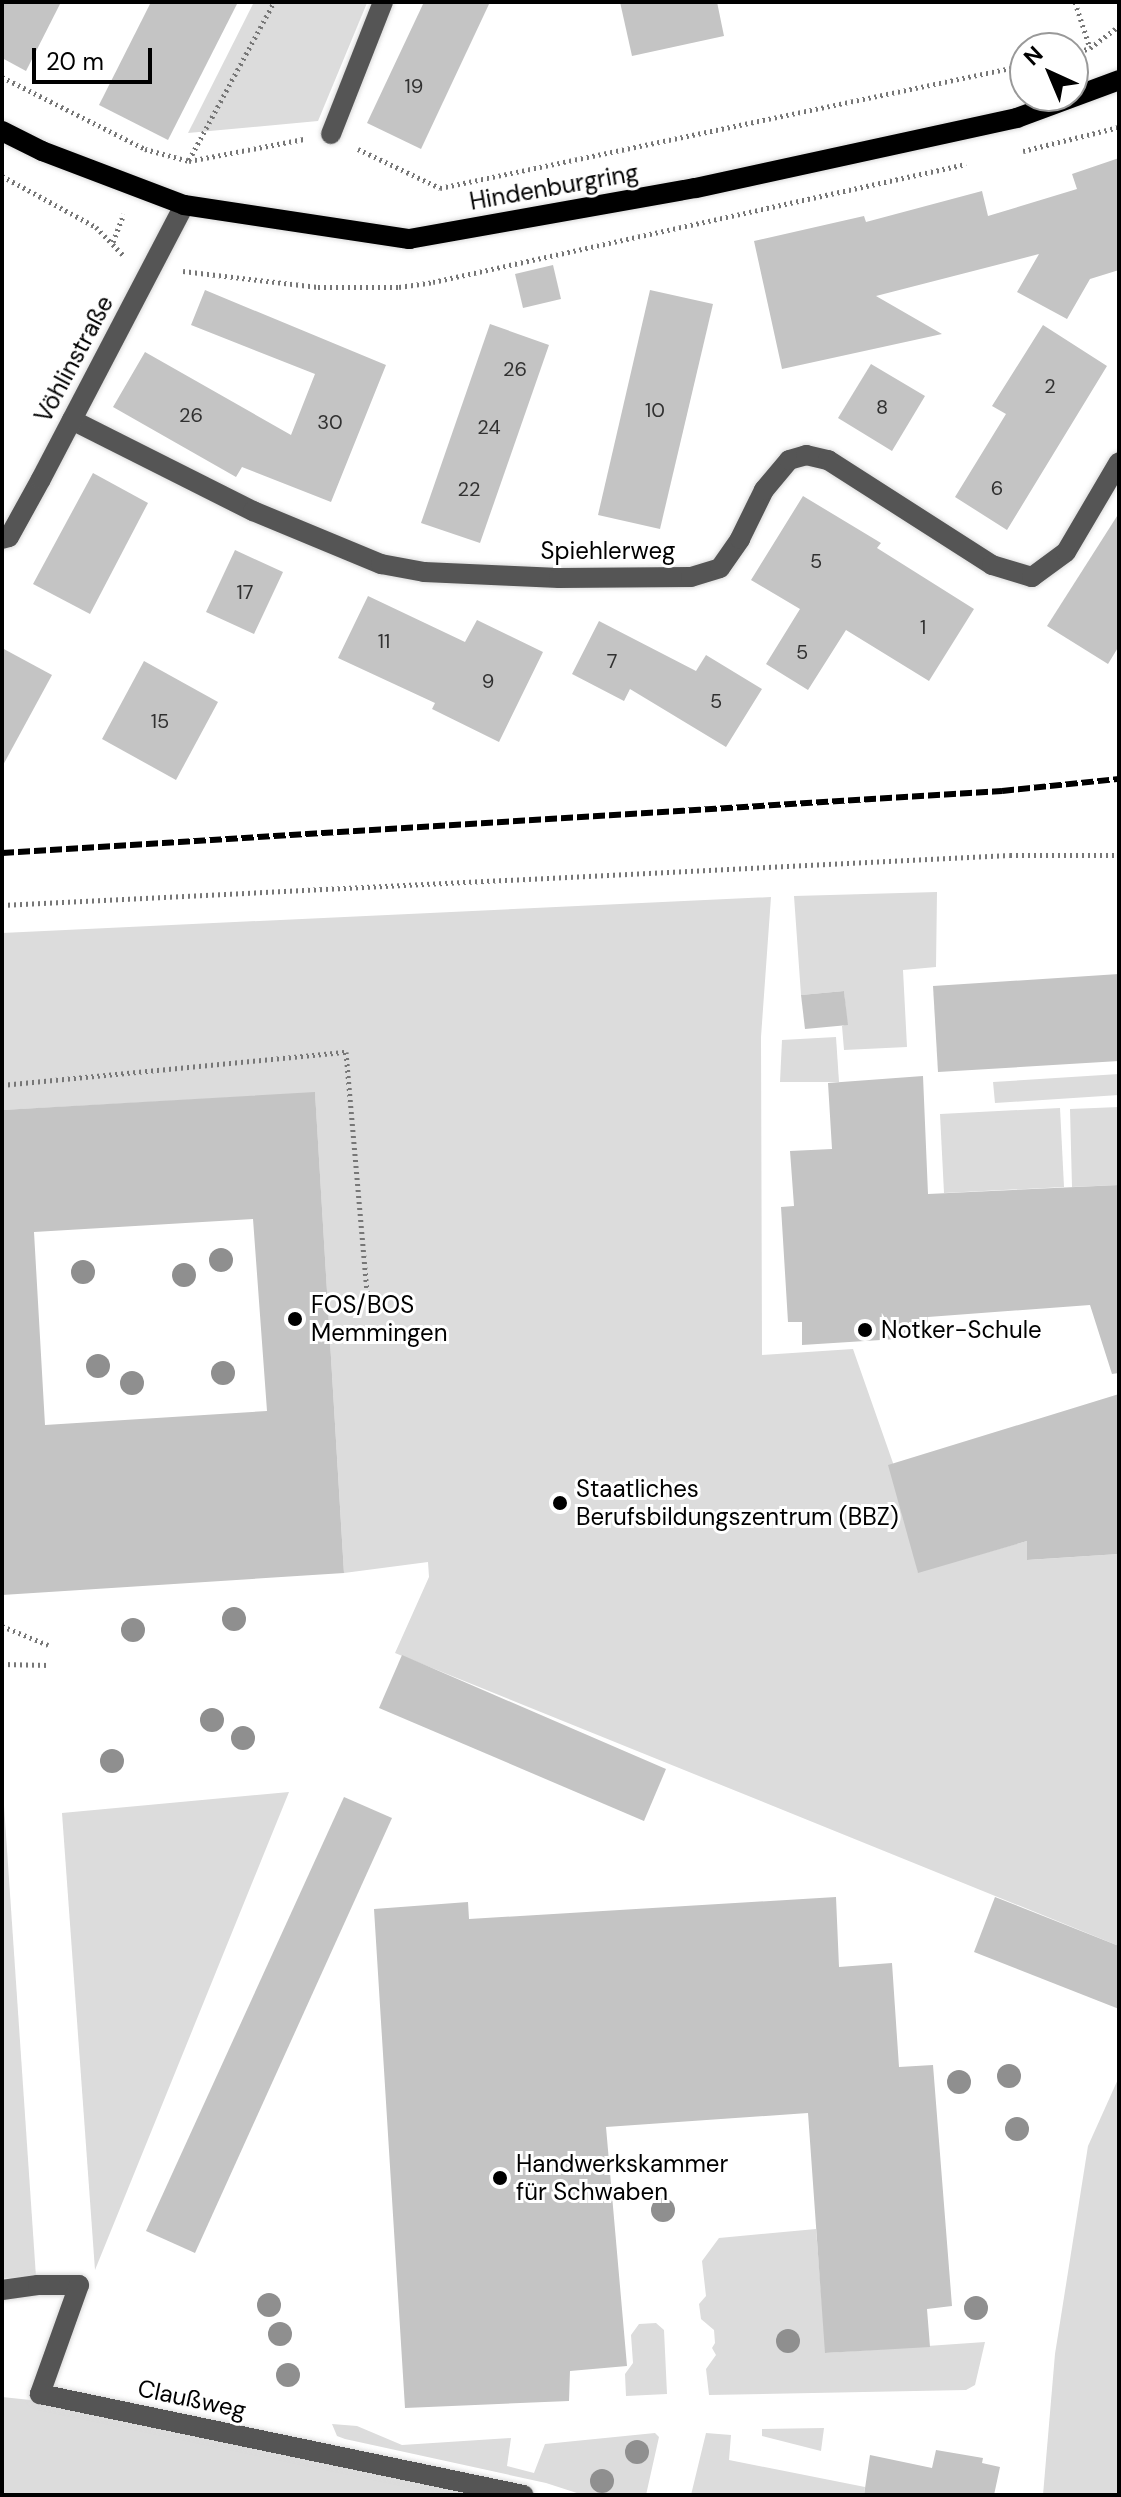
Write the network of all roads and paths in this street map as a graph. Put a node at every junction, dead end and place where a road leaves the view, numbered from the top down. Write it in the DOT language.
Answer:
graph roads {
  1 [pos="274,2"];
  2 [pos="383,2"];
  3 [pos="1075,2"];
  4 [pos="1119,26"];
  5 [pos="1090,48"];
  6 [pos="1009,68"];
  7 [pos="2,77"];
  8 [pos="1119,80"];
  9 [pos="2,131"];
  10 [pos="331,134"];
  11 [pos="189,161"];
  12 [pos="2,176"];
  13 [pos="184,205"];
  14 [pos="152,267"];
  15 [pos="72,420"];
  16 [pos="1119,462"];
  17 [pos="5,538"];
  18 [pos="2,557"];
  19 [pos="1119,855"];
  20 [pos="2,905"];
  21 [pos="2,1085"];
  22 [pos="368,1302"];
  23 [pos="2,1626"];
  24 [pos="48,1645"];
  25 [pos="2,1664"];
  26 [pos="49,1665"];
  27 [pos="2,2290"];
  28 [pos="524,2495"];
  1 -- 11 [label="path"];
  2 -- 10 [label="street"];
  3 -- 5 [label="path"];
  4 -- 5 [label="path"];
  6 -- 10 [label="path"];
  7 -- 11 [label="path"];
  8 -- 13 [label="main road, Hindenburgring"];
  9 -- 13 [label="main road, Hindenburgring"];
  10 -- 11 [label="path"];
  12 -- 14 [label="path"];
  13 -- 14 [label="street, Vöhlinstraße"];
  14 -- 15 [label="street, Vöhlinstraße"];
  15 -- 16 [label="street, Spiehlerweg"];
  15 -- 17 [label="street, Vöhlinstraße"];
  17 -- 18 [label="street, Vöhlinstraße"];
  19 -- 20 [label="path"];
  21 -- 22 [label="path"];
  23 -- 24 [label="path"];
  25 -- 26 [label="path"];
  27 -- 28 [label="street, Claußweg"];
}
